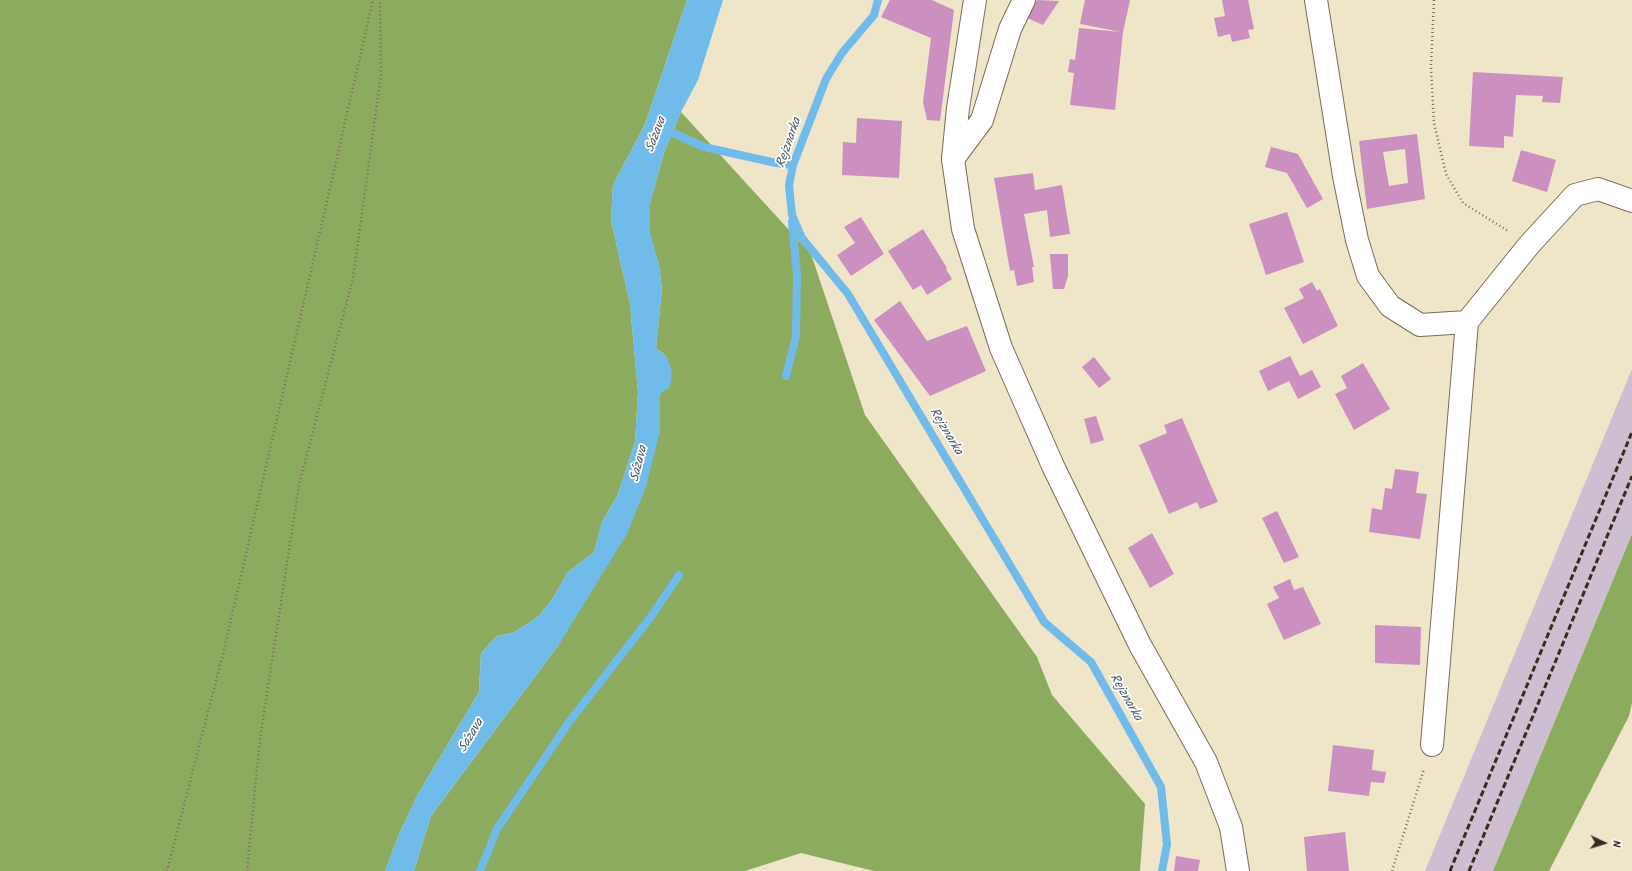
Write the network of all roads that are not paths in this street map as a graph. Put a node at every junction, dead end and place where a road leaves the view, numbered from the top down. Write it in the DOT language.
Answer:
graph roads {
  1 [pos="975,0"];
  2 [pos="1024,0"];
  3 [pos="1316,0"];
  4 [pos="953,159"];
  5 [pos="1632,201"];
  6 [pos="1467,322"];
  7 [pos="1432,746"];
  8 [pos="1238,871"];
  1 -- 4 [label="street"];
  2 -- 4 [label="street"];
  3 -- 6 [label="street"];
  4 -- 8 [label="street"];
  5 -- 6 [label="street"];
  6 -- 7 [label="street"];
}
